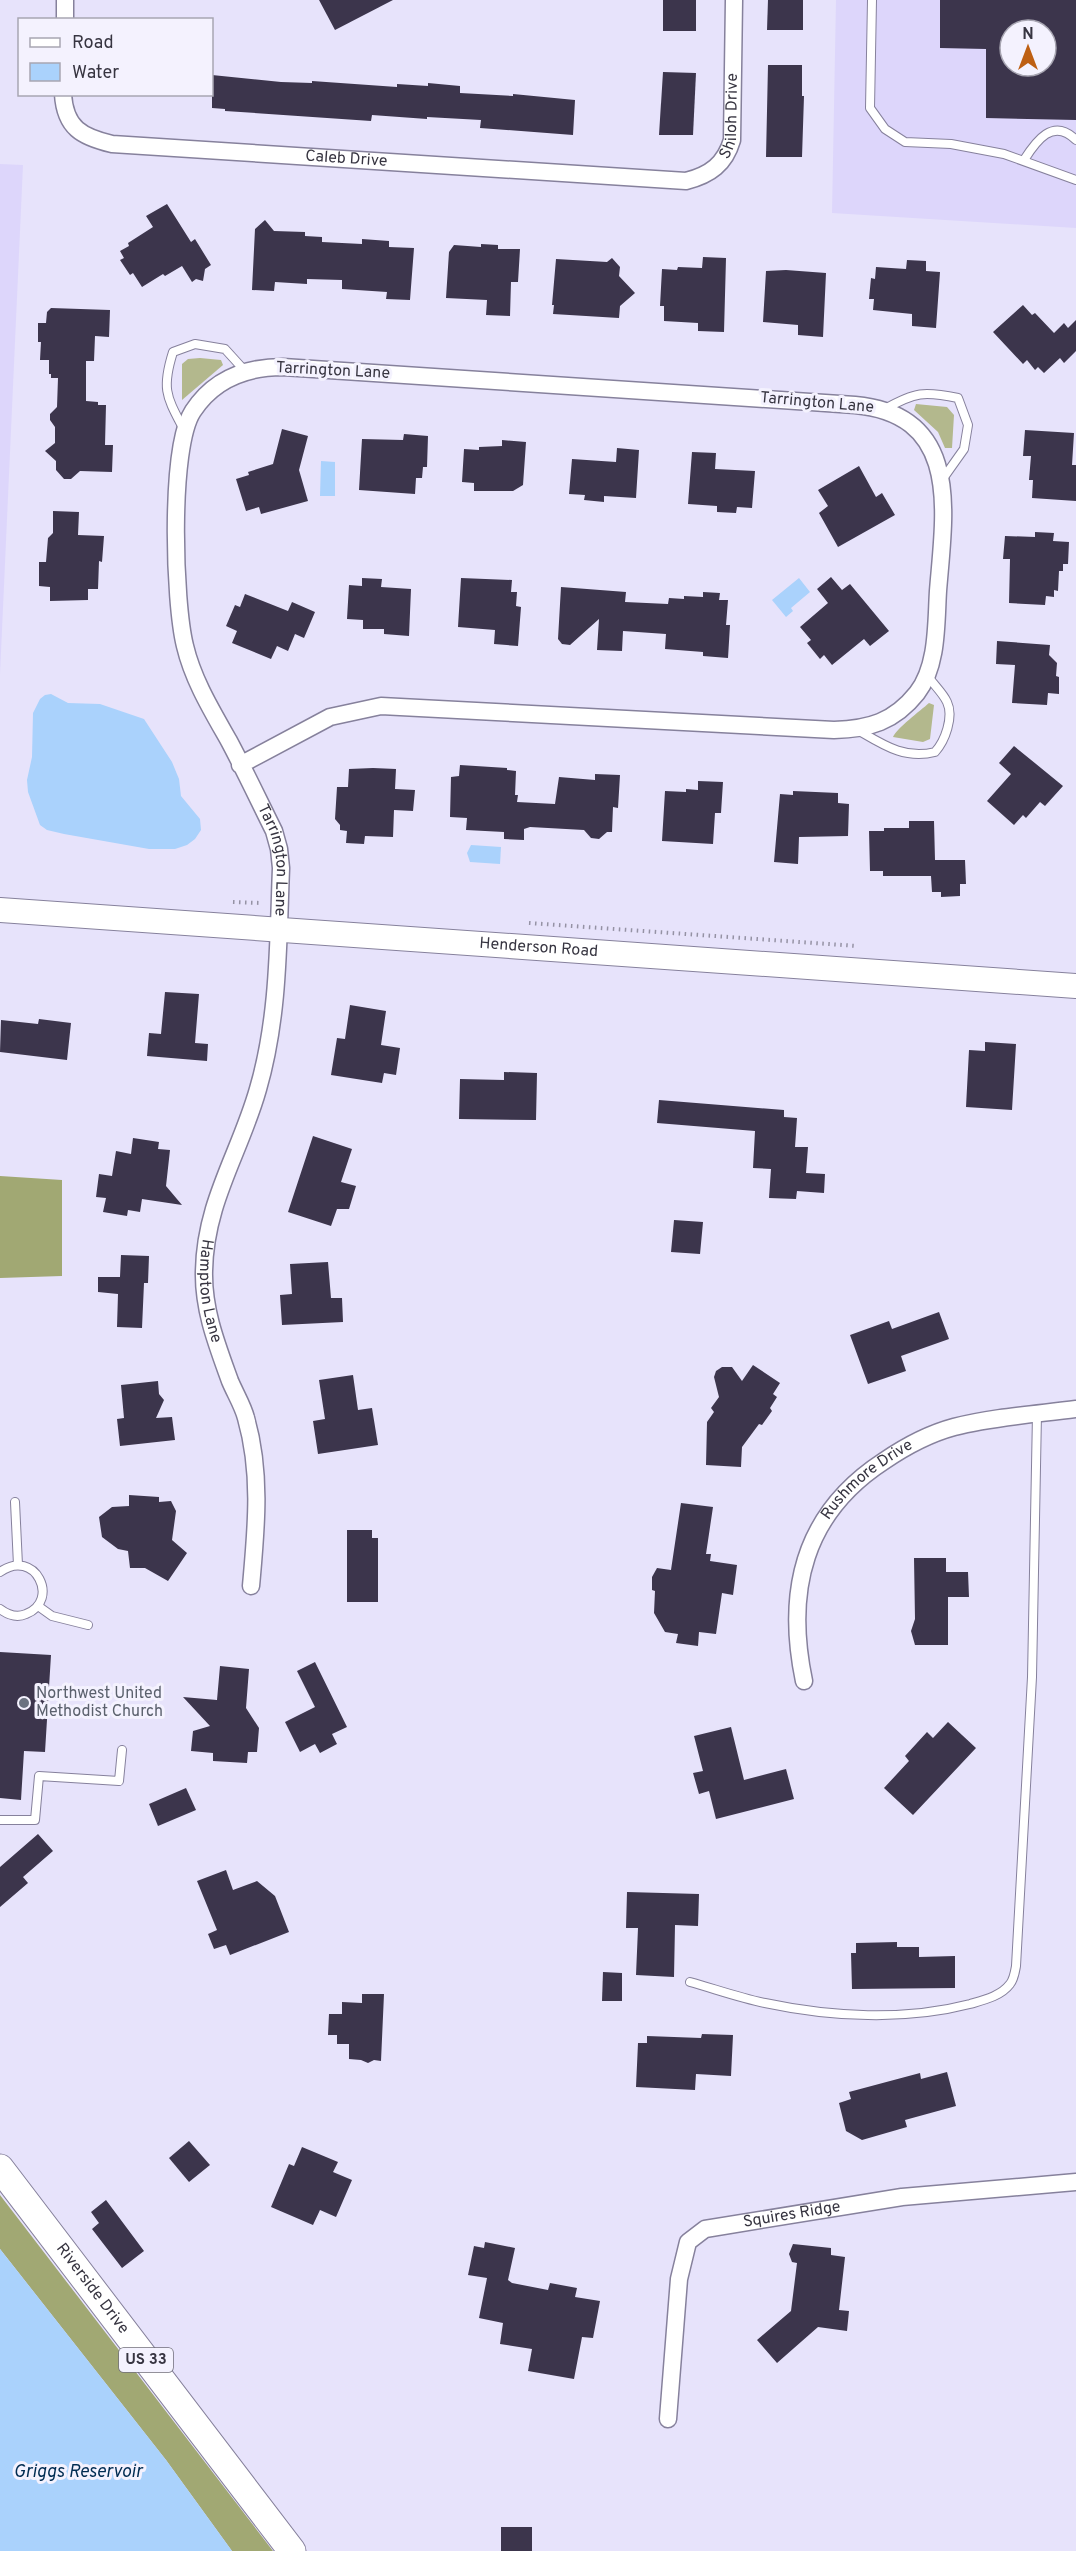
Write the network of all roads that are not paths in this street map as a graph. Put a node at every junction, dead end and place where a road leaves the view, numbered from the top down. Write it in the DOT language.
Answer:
graph roads {
  1 [pos="65,0"];
  2 [pos="734,0"];
  3 [pos="872,0"];
  4 [pos="65,18"];
  5 [pos="63,96"];
  6 [pos="1076,140"];
  7 [pos="1024,160"];
  8 [pos="660,180"];
  9 [pos="1076,180"];
  10 [pos="244,371"];
  11 [pos="885,409"];
  12 [pos="184,431"];
  13 [pos="942,480"];
  14 [pos="927,675"];
  15 [pos="856,729"];
  16 [pos="240,765"];
  17 [pos="0,910"];
  18 [pos="278,929"];
  19 [pos="1076,986"];
  20 [pos="1076,1408"];
  21 [pos="1037,1414"];
  22 [pos="15,1502"];
  23 [pos="18,1565"];
  24 [pos="0,1572"];
  25 [pos="251,1586"];
  26 [pos="38,1606"];
  27 [pos="0,1609"];
  28 [pos="87,1625"];
  29 [pos="804,1680"];
  30 [pos="122,1750"];
  31 [pos="0,1820"];
  32 [pos="690,1982"];
  33 [pos="0,2168"];
  34 [pos="1076,2182"];
  35 [pos="668,2419"];
  36 [pos="292,2551"];
  1 -- 4 [label="street"];
  2 -- 8 [label="street, Shiloh Drive"];
  3 -- 7 [label="lane"];
  5 -- 8 [label="street, Caleb Drive"];
  6 -- 7 [label="lane"];
  7 -- 9 [label="lane"];
  10 -- 11 [label="street, Tarrington Lane"];
  10 -- 12 [label="street, Tarrington Lane"];
  10 -- 12 [label="lane"];
  11 -- 13 [label="street, Tarrington Lane"];
  11 -- 13 [label="lane"];
  12 -- 16 [label="street, Tarrington Lane"];
  13 -- 14 [label="street, Tarrington Lane"];
  14 -- 15 [label="street, Tarrington Lane"];
  14 -- 15 [label="lane"];
  15 -- 16 [label="street, Tarrington Lane"];
  16 -- 18 [label="street, Tarrington Lane"];
  17 -- 18 [label="main road, Henderson Road"];
  18 -- 19 [label="main road, Henderson Road"];
  18 -- 25 [label="street, Hampton Lane"];
  20 -- 21 [label="street, Rushmore Drive"];
  21 -- 29 [label="street, Rushmore Drive"];
  21 -- 32 [label="lane"];
  22 -- 23 [label="lane"];
  23 -- 24 [label="lane"];
  23 -- 26 [label="lane"];
  26 -- 27 [label="lane"];
  26 -- 28 [label="lane"];
  30 -- 31 [label="lane"];
  33 -- 36 [label="main road, Riverside Drive / US 33"];
  34 -- 35 [label="street, Squires Ridge"];
}
